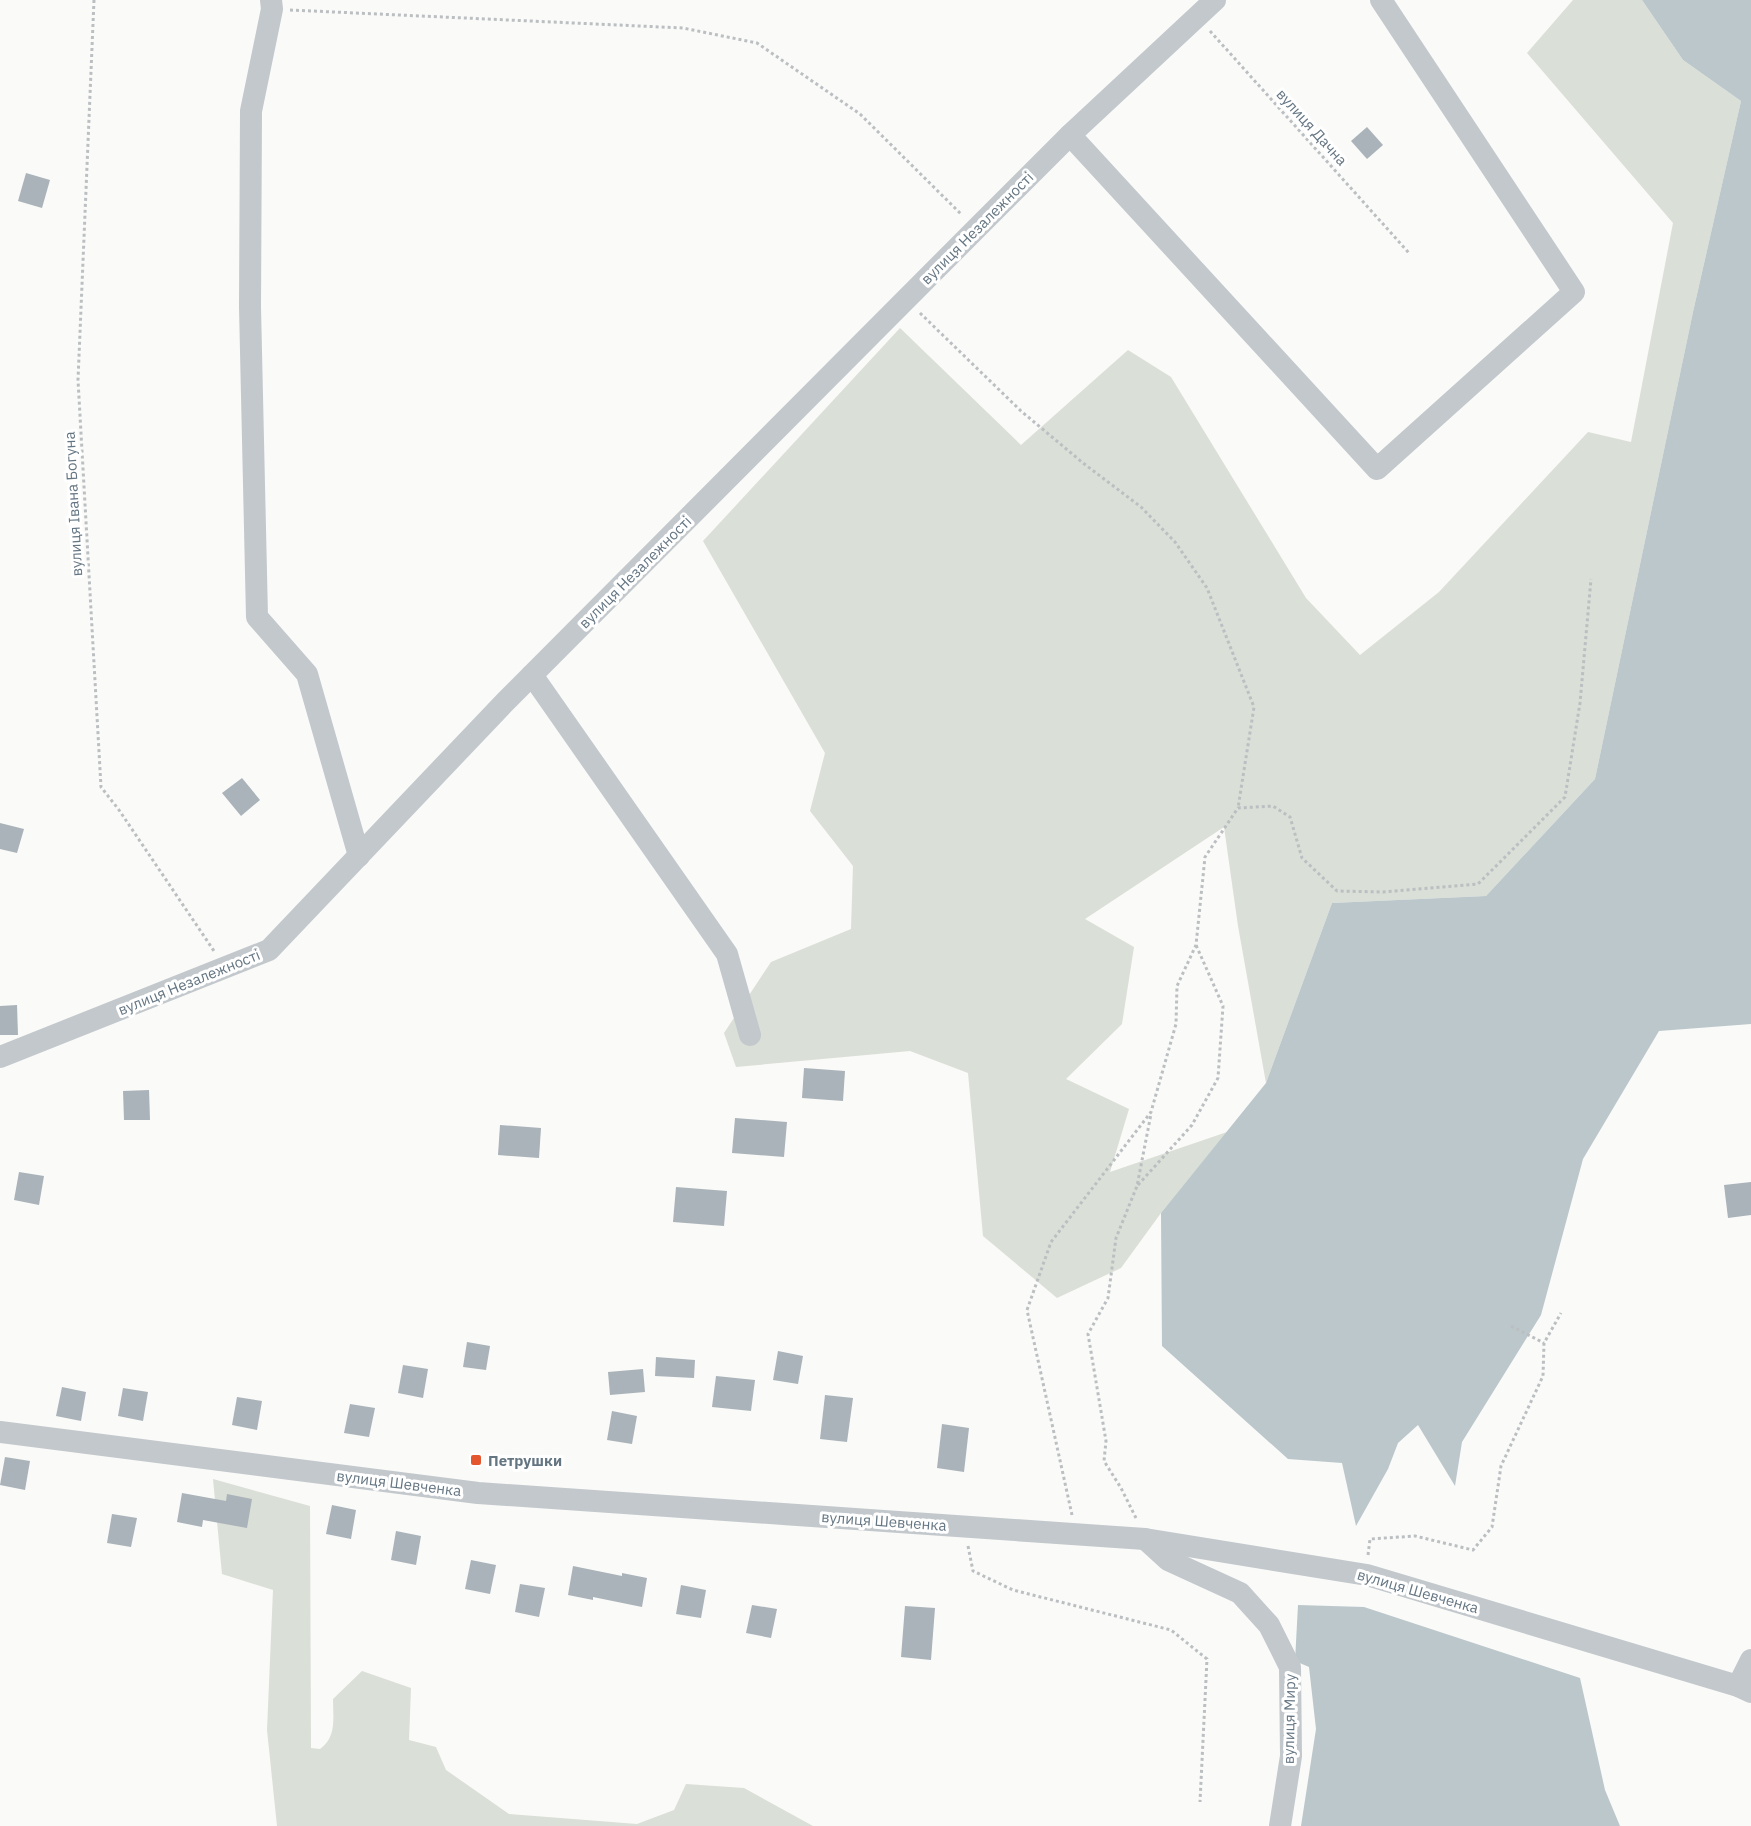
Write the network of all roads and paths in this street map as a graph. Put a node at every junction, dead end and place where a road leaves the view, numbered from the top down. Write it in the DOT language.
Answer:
graph roads {
  1 [pos="94,0"];
  2 [pos="1215,0"];
  3 [pos="1380,0"];
  4 [pos="272,4"];
  5 [pos="1197,16"];
  6 [pos="1070,135"];
  7 [pos="976,229"];
  8 [pos="1409,253"];
  9 [pos="906,300"];
  10 [pos="1591,579"];
  11 [pos="532,675"];
  12 [pos="1238,808"];
  13 [pos="359,856"];
  14 [pos="1196,945"];
  15 [pos="226,968"];
  16 [pos="750,1035"];
  17 [pos="0,1057"];
  18 [pos="1151,1112"];
  19 [pos="1137,1186"];
  20 [pos="1561,1313"];
  21 [pos="1511,1326"];
  22 [pos="1544,1343"];
  23 [pos="0,1432"];
  24 [pos="964,1527"];
  25 [pos="1076,1534"];
  26 [pos="1145,1539"];
  27 [pos="1367,1575"];
  28 [pos="1751,1660"];
  29 [pos="1744,1689"];
  30 [pos="1200,1802"];
  31 [pos="1280,1826"];
  1 -- 15 [label="path, вулиця Івана Богуна"];
  2 -- 5 [label="street, вулиця Незалежності"];
  3 -- 6 [label="street"];
  4 -- 7 [label="path"];
  4 -- 13 [label="street"];
  5 -- 6 [label="street, вулиця Незалежності"];
  5 -- 8 [label="path, вулиця Дачна"];
  6 -- 7 [label="street, вулиця Незалежності"];
  7 -- 9 [label="street, вулиця Незалежності"];
  9 -- 11 [label="street, вулиця Незалежності"];
  9 -- 12 [label="path"];
  10 -- 12 [label="path"];
  11 -- 13 [label="street, вулиця Незалежності"];
  11 -- 16 [label="street"];
  12 -- 14 [label="path"];
  13 -- 15 [label="street, вулиця Незалежності"];
  14 -- 18 [label="path"];
  14 -- 19 [label="path"];
  15 -- 17 [label="street, вулиця Незалежності"];
  18 -- 19 [label="path"];
  18 -- 25 [label="path"];
  19 -- 26 [label="path"];
  20 -- 22 [label="path"];
  21 -- 22 [label="path"];
  22 -- 27 [label="path"];
  23 -- 24 [label="street, вулиця Шевченка"];
  24 -- 25 [label="street, вулиця Шевченка"];
  24 -- 30 [label="path"];
  25 -- 26 [label="street, вулиця Шевченка"];
  26 -- 27 [label="street, вулиця Шевченка"];
  26 -- 31 [label="street, вулиця Миру"];
  27 -- 29 [label="street, вулиця Шевченка"];
  28 -- 29 [label="street"];
}
